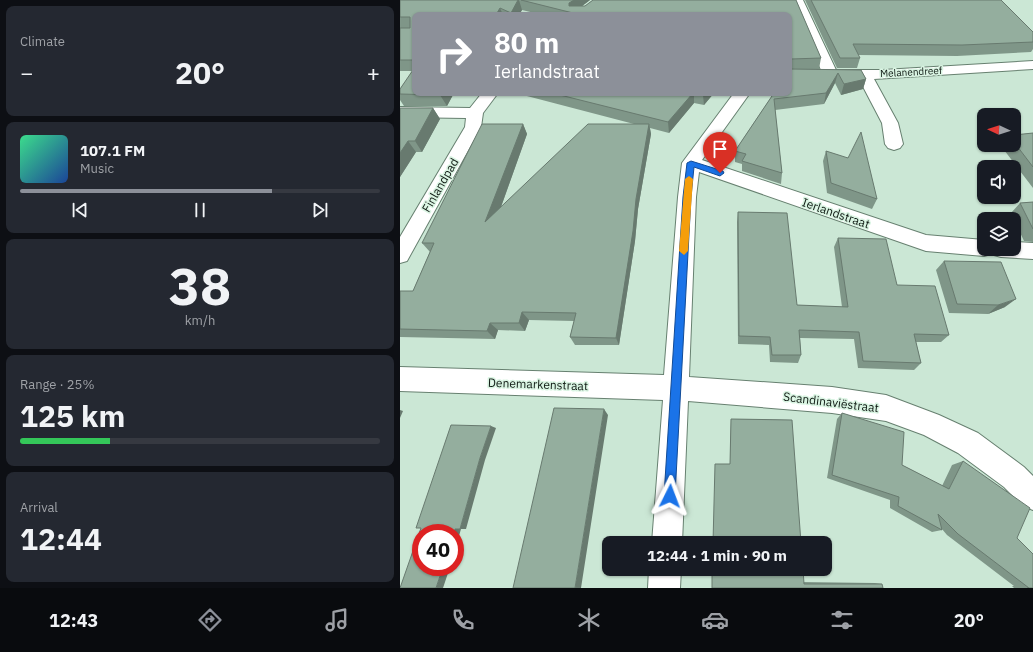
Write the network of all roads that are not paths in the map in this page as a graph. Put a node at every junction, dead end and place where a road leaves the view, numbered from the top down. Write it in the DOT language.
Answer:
graph roads {
  1 [pos="797,0"];
  2 [pos="1033,65"];
  3 [pos="830,74"];
  4 [pos="864,74"];
  5 [pos="792,75"];
  6 [pos="488,96"];
  7 [pos="740,96"];
  8 [pos="400,112"];
  9 [pos="475,113"];
  10 [pos="894,144"];
  11 [pos="691,163"];
  12 [pos="977,247"];
  13 [pos="1021,250"];
  14 [pos="1033,251"];
  15 [pos="400,255"];
  16 [pos="400,379"];
  17 [pos="676,388"];
  18 [pos="1033,496"];
  19 [pos="667,536"];
  20 [pos="665,576"];
  21 [pos="664,588"];
  1 -- 3 [label="street"];
  2 -- 4 [label="street, Melanendreef"];
  3 -- 4 [label="street, Melanendreef"];
  3 -- 5 [label="street, Melanendreef"];
  4 -- 10 [label="street"];
  6 -- 9 [label="street"];
  7 -- 11 [label="street"];
  8 -- 9 [label="street"];
  9 -- 15 [label="street, Finlandpad"];
  11 -- 12 [label="street, Ierlandstraat"];
  11 -- 17 [label="street"];
  13 -- 14 [label="street"];
  16 -- 17 [label="street, Denemarkenstraat"];
  17 -- 18 [label="street, Scandinaviëstraat"];
  17 -- 19 [label="street"];
  20 -- 21 [label="street"];
}
